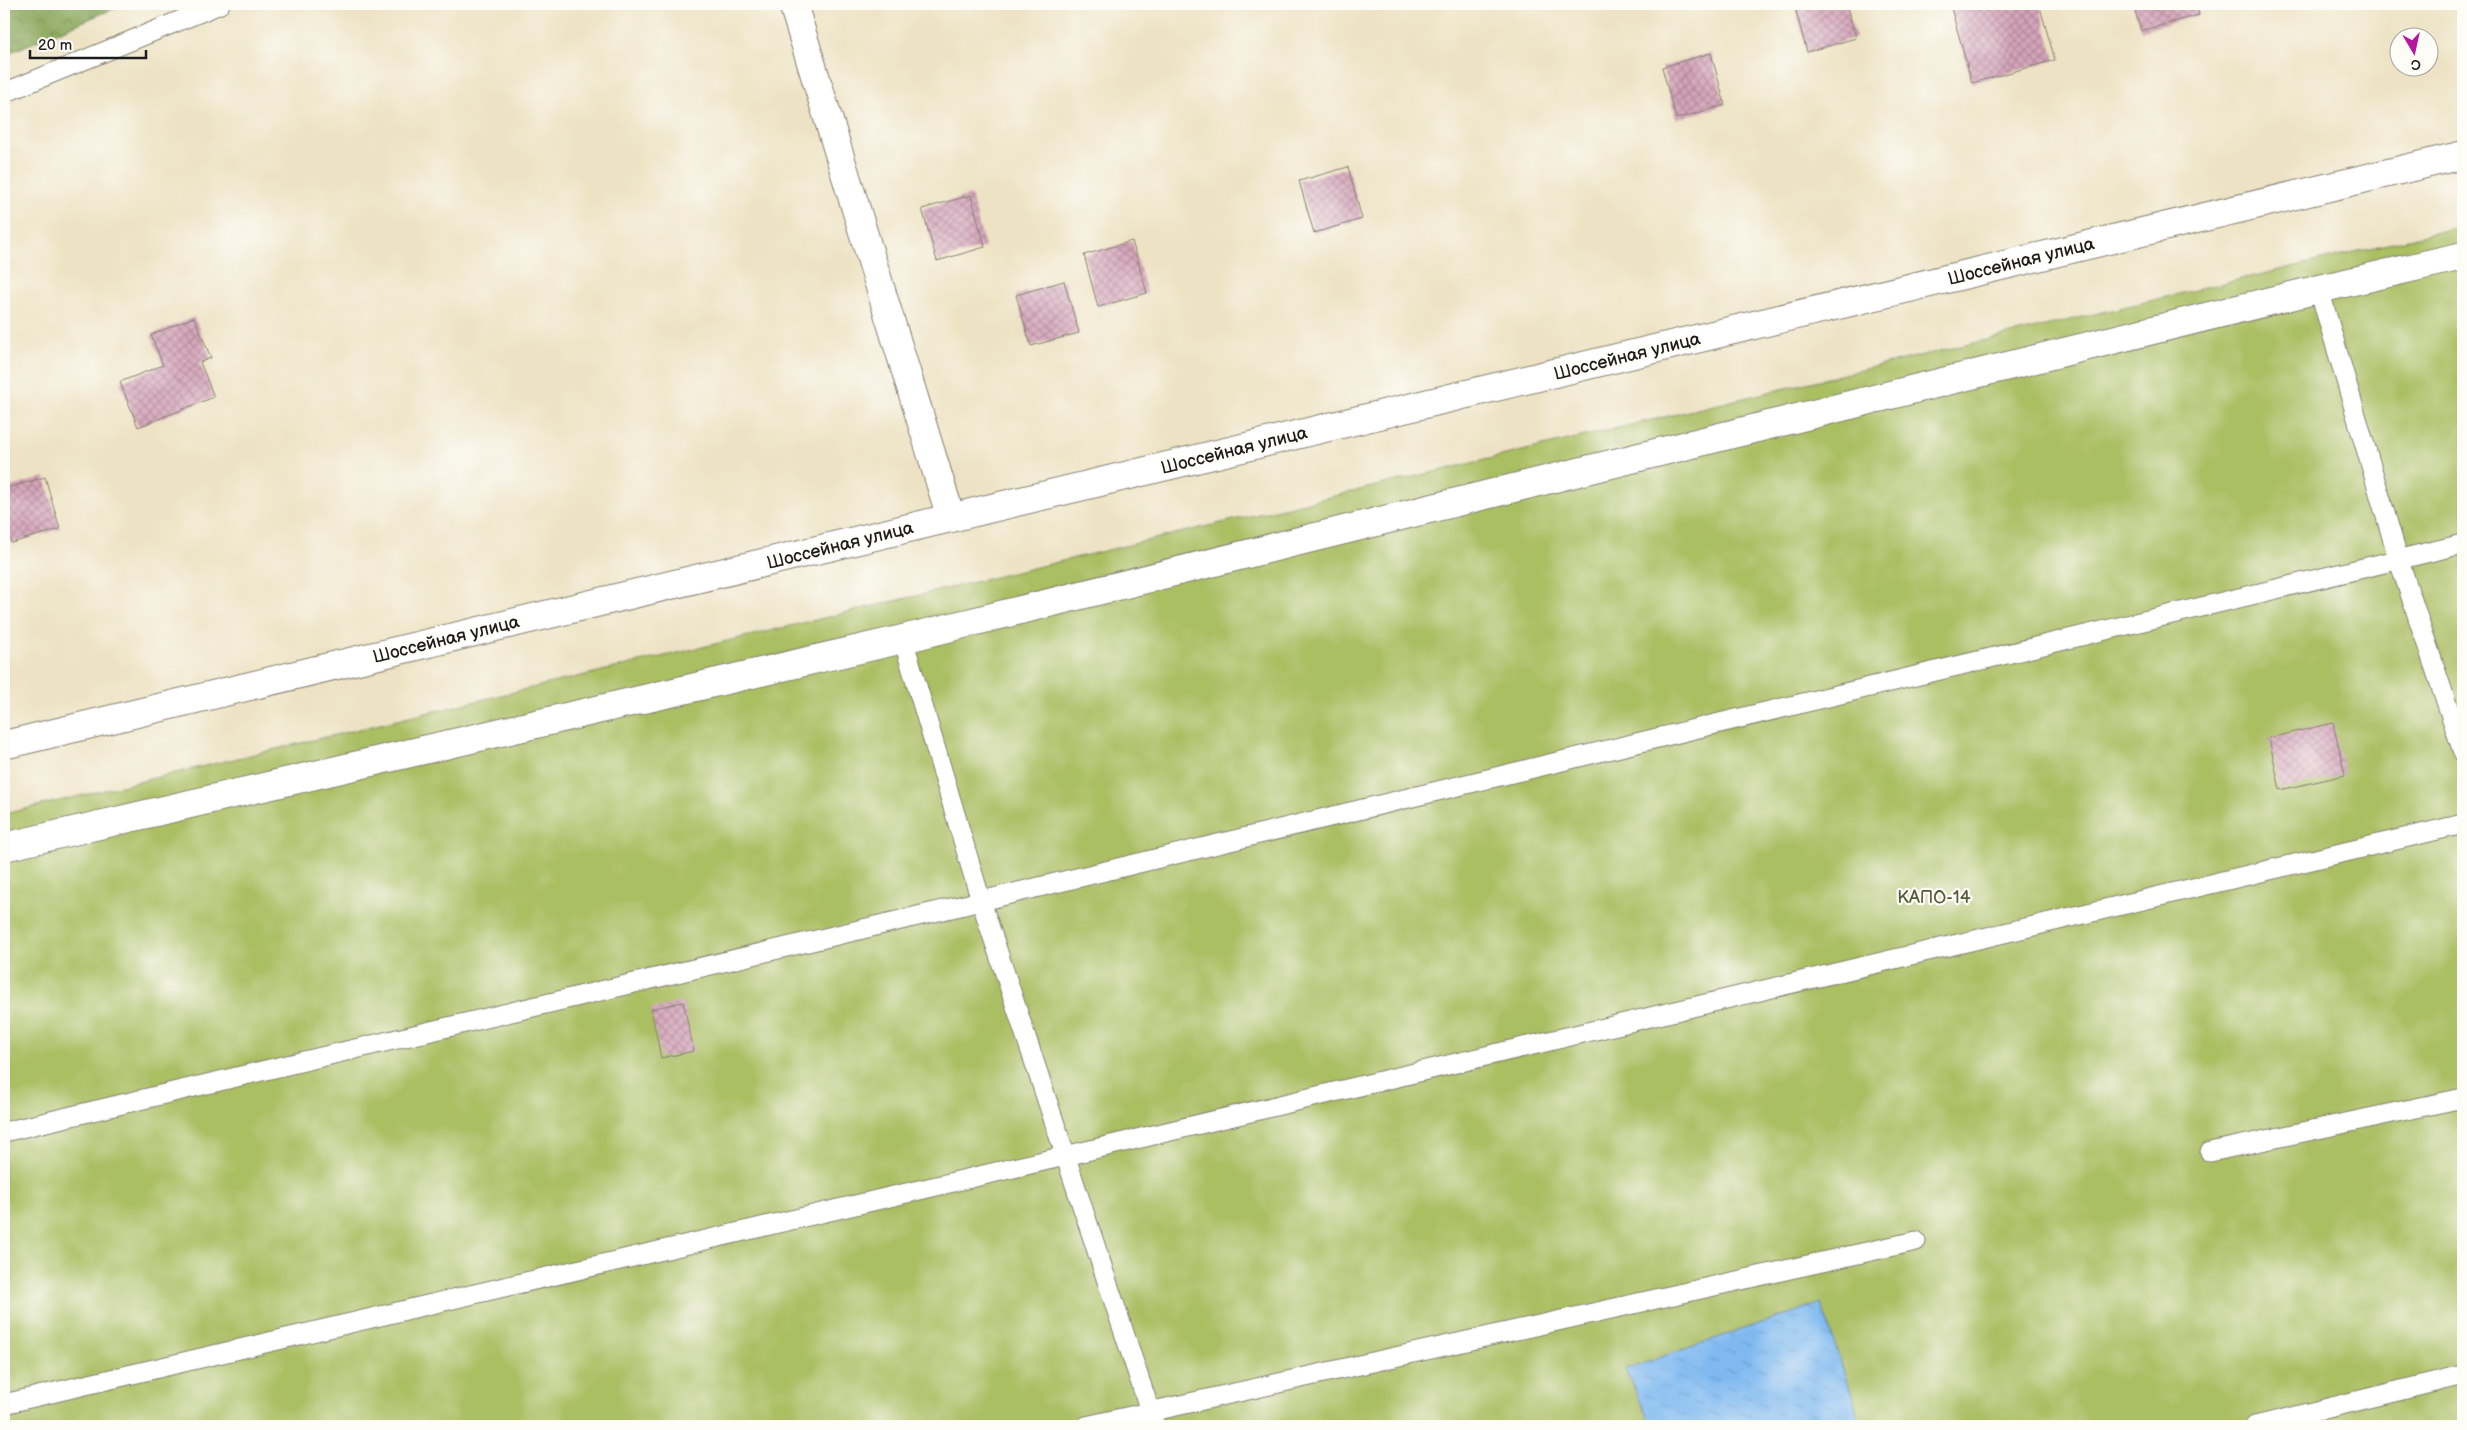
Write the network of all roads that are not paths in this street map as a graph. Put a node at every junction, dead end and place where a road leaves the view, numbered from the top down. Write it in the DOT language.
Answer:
graph roads {
  1 [pos="220,4"];
  2 [pos="793,4"];
  3 [pos="4,93"];
  4 [pos="2463,155"];
  5 [pos="2463,256"];
  6 [pos="2319,289"];
  7 [pos="951,518"];
  8 [pos="2463,544"];
  9 [pos="2399,561"];
  10 [pos="903,639"];
  11 [pos="4,745"];
  12 [pos="2463,752"];
  13 [pos="2463,824"];
  14 [pos="4,846"];
  15 [pos="982,901"];
  16 [pos="2463,1098"];
  17 [pos="4,1132"];
  18 [pos="2210,1152"];
  19 [pos="1065,1156"];
  20 [pos="1916,1241"];
  21 [pos="2463,1375"];
  22 [pos="4,1404"];
  23 [pos="1152,1419"];
  24 [pos="1086,1426"];
  25 [pos="2255,1426"];
  1 -- 3 [label="lane"];
  2 -- 7 [label="street"];
  4 -- 7 [label="street, Шоссейная улица"];
  5 -- 6 [label="street"];
  6 -- 9 [label="lane"];
  6 -- 10 [label="street"];
  7 -- 11 [label="street, Шоссейная улица"];
  8 -- 9 [label="lane"];
  9 -- 12 [label="lane"];
  9 -- 15 [label="lane"];
  10 -- 14 [label="street"];
  10 -- 15 [label="lane"];
  13 -- 19 [label="lane"];
  15 -- 17 [label="lane"];
  15 -- 19 [label="lane"];
  16 -- 18 [label="lane"];
  19 -- 22 [label="lane"];
  19 -- 23 [label="lane"];
  20 -- 23 [label="lane"];
  21 -- 25 [label="lane"];
  23 -- 24 [label="lane"];
}
